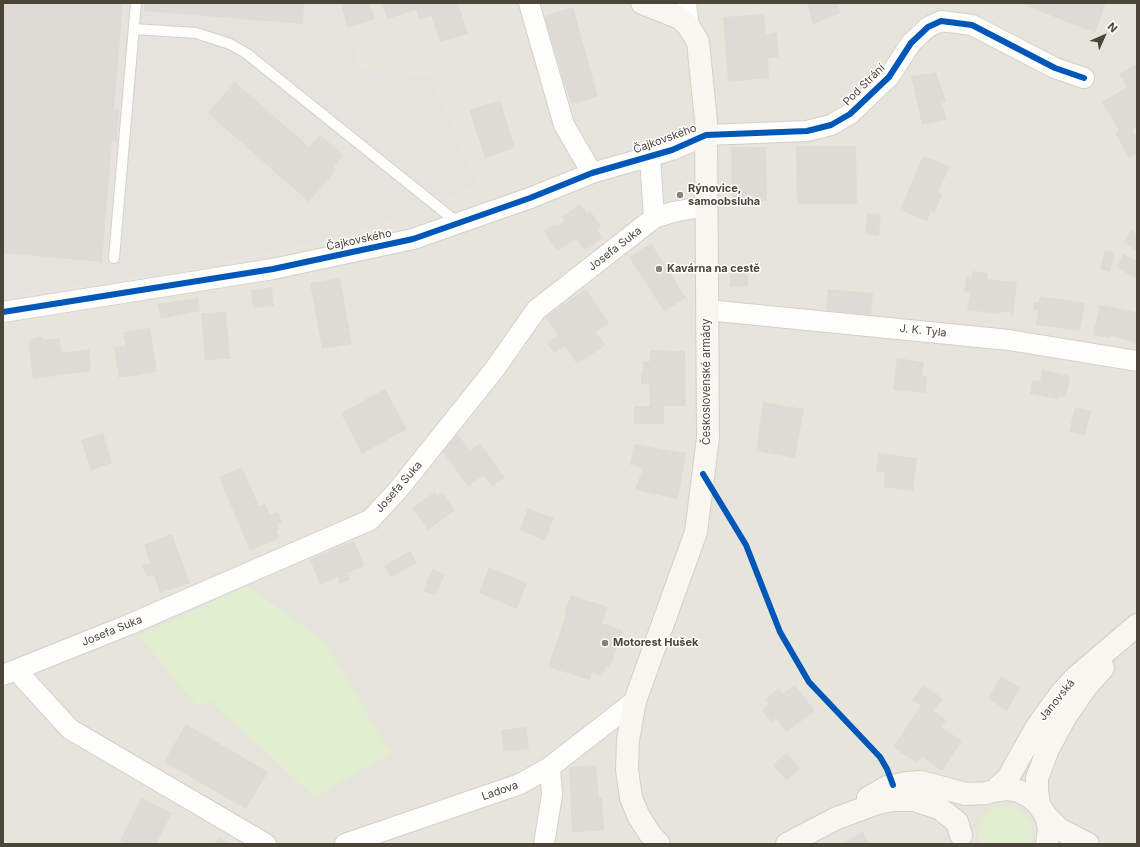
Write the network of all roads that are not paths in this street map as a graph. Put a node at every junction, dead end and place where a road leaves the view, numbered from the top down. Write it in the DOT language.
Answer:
graph roads {
  1 [pos="136,3"];
  2 [pos="529,3"];
  3 [pos="642,3"];
  4 [pos="686,3"];
  5 [pos="689,27"];
  6 [pos="134,29"];
  7 [pos="1084,78"];
  8 [pos="706,135"];
  9 [pos="650,157"];
  10 [pos="592,173"];
  11 [pos="706,206"];
  12 [pos="654,218"];
  13 [pos="458,223"];
  14 [pos="114,258"];
  15 [pos="707,310"];
  16 [pos="3,312"];
  17 [pos="1137,361"];
  18 [pos="1137,625"];
  19 [pos="1137,630"];
  20 [pos="10,672"];
  21 [pos="635,701"];
  22 [pos="550,767"];
  23 [pos="991,791"];
  24 [pos="1043,811"];
  25 [pos="837,818"];
  26 [pos="962,840"];
  27 [pos="266,844"];
  28 [pos="345,844"];
  29 [pos="544,844"];
  30 [pos="660,844"];
  31 [pos="787,844"];
  32 [pos="1047,844"];
  33 [pos="1088,844"];
  1 -- 6 [label="lane"];
  2 -- 10 [label="street"];
  3 -- 5 [label="street, Československé armády"];
  4 -- 5 [label="street"];
  5 -- 8 [label="street, Československé armády"];
  6 -- 13 [label="lane"];
  6 -- 14 [label="lane"];
  7 -- 8 [label="street, Pod Strání"];
  8 -- 9 [label="street, Čajkovského"];
  8 -- 11 [label="street, Československé armády"];
  9 -- 10 [label="street, Čajkovského"];
  9 -- 12 [label="street"];
  10 -- 13 [label="street, Čajkovského"];
  11 -- 12 [label="street, Josefa Suka"];
  11 -- 15 [label="street, Československé armády"];
  12 -- 20 [label="street, Josefa Suka"];
  13 -- 16 [label="street, Čajkovského"];
  15 -- 17 [label="street, J. K. Tyla"];
  15 -- 21 [label="street, Československé armády"];
  18 -- 23 [label="street, Janovská"];
  19 -- 24 [label="street, Janovská"];
  20 -- 27 [label="street, Josefa Suka"];
  21 -- 22 [label="street, Ladova"];
  21 -- 30 [label="street, Československé armády"];
  22 -- 28 [label="street, Ladova"];
  22 -- 29 [label="street"];
  23 -- 24 [label="street"];
  23 -- 25 [label="street"];
  23 -- 26 [label="street, Janovská"];
  24 -- 32 [label="street, Janovská"];
  24 -- 33 [label="street"];
  25 -- 26 [label="street"];
  25 -- 31 [label="street"];
}
